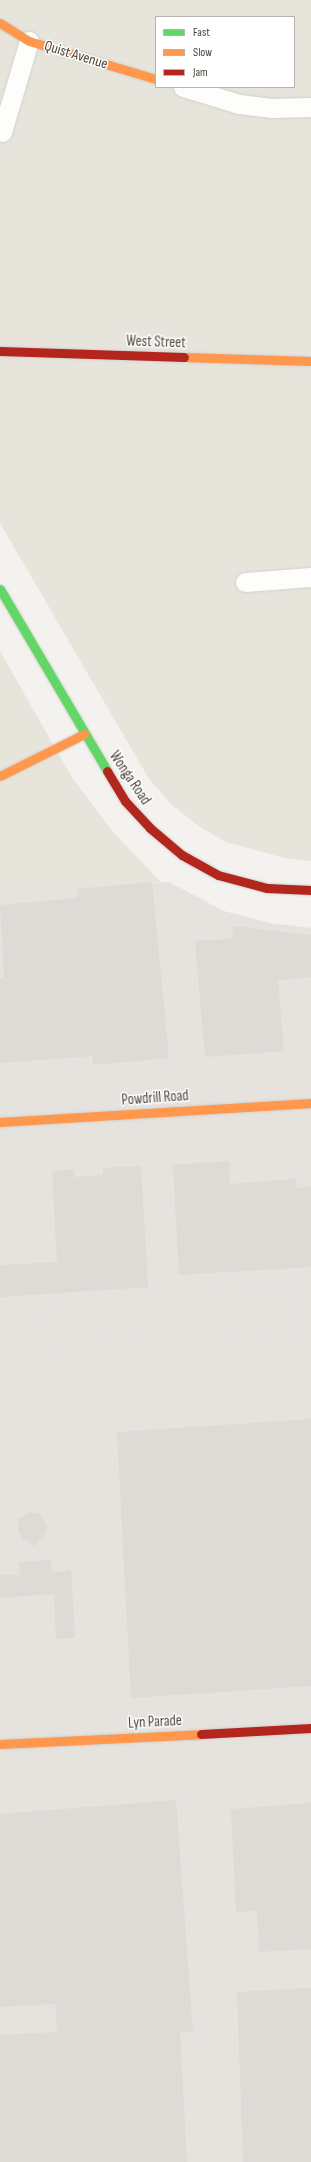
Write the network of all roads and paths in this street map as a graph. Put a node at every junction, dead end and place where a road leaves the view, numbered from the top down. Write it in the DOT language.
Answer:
graph roads {
  1 [pos="0,23"];
  2 [pos="29,41"];
  3 [pos="155,79"];
  4 [pos="185,88"];
  5 [pos="311,107"];
  6 [pos="2,132"];
  7 [pos="0,351"];
  8 [pos="311,361"];
  9 [pos="311,577"];
  10 [pos="245,582"];
  11 [pos="0,589"];
  12 [pos="84,734"];
  13 [pos="0,776"];
  14 [pos="311,890"];
  15 [pos="311,1103"];
  16 [pos="0,1122"];
  17 [pos="311,1728"];
  18 [pos="0,1744"];
  1 -- 2 [label="street, Quist Avenue"];
  2 -- 3 [label="street, Quist Avenue"];
  2 -- 6 [label="street"];
  4 -- 5 [label="street"];
  7 -- 8 [label="street, West Street"];
  9 -- 10 [label="street"];
  11 -- 12 [label="street, Wonga Road"];
  12 -- 13 [label="street"];
  12 -- 14 [label="street, Wonga Road"];
  15 -- 16 [label="street, Powdrill Road"];
  17 -- 18 [label="street, Lyn Parade"];
}
